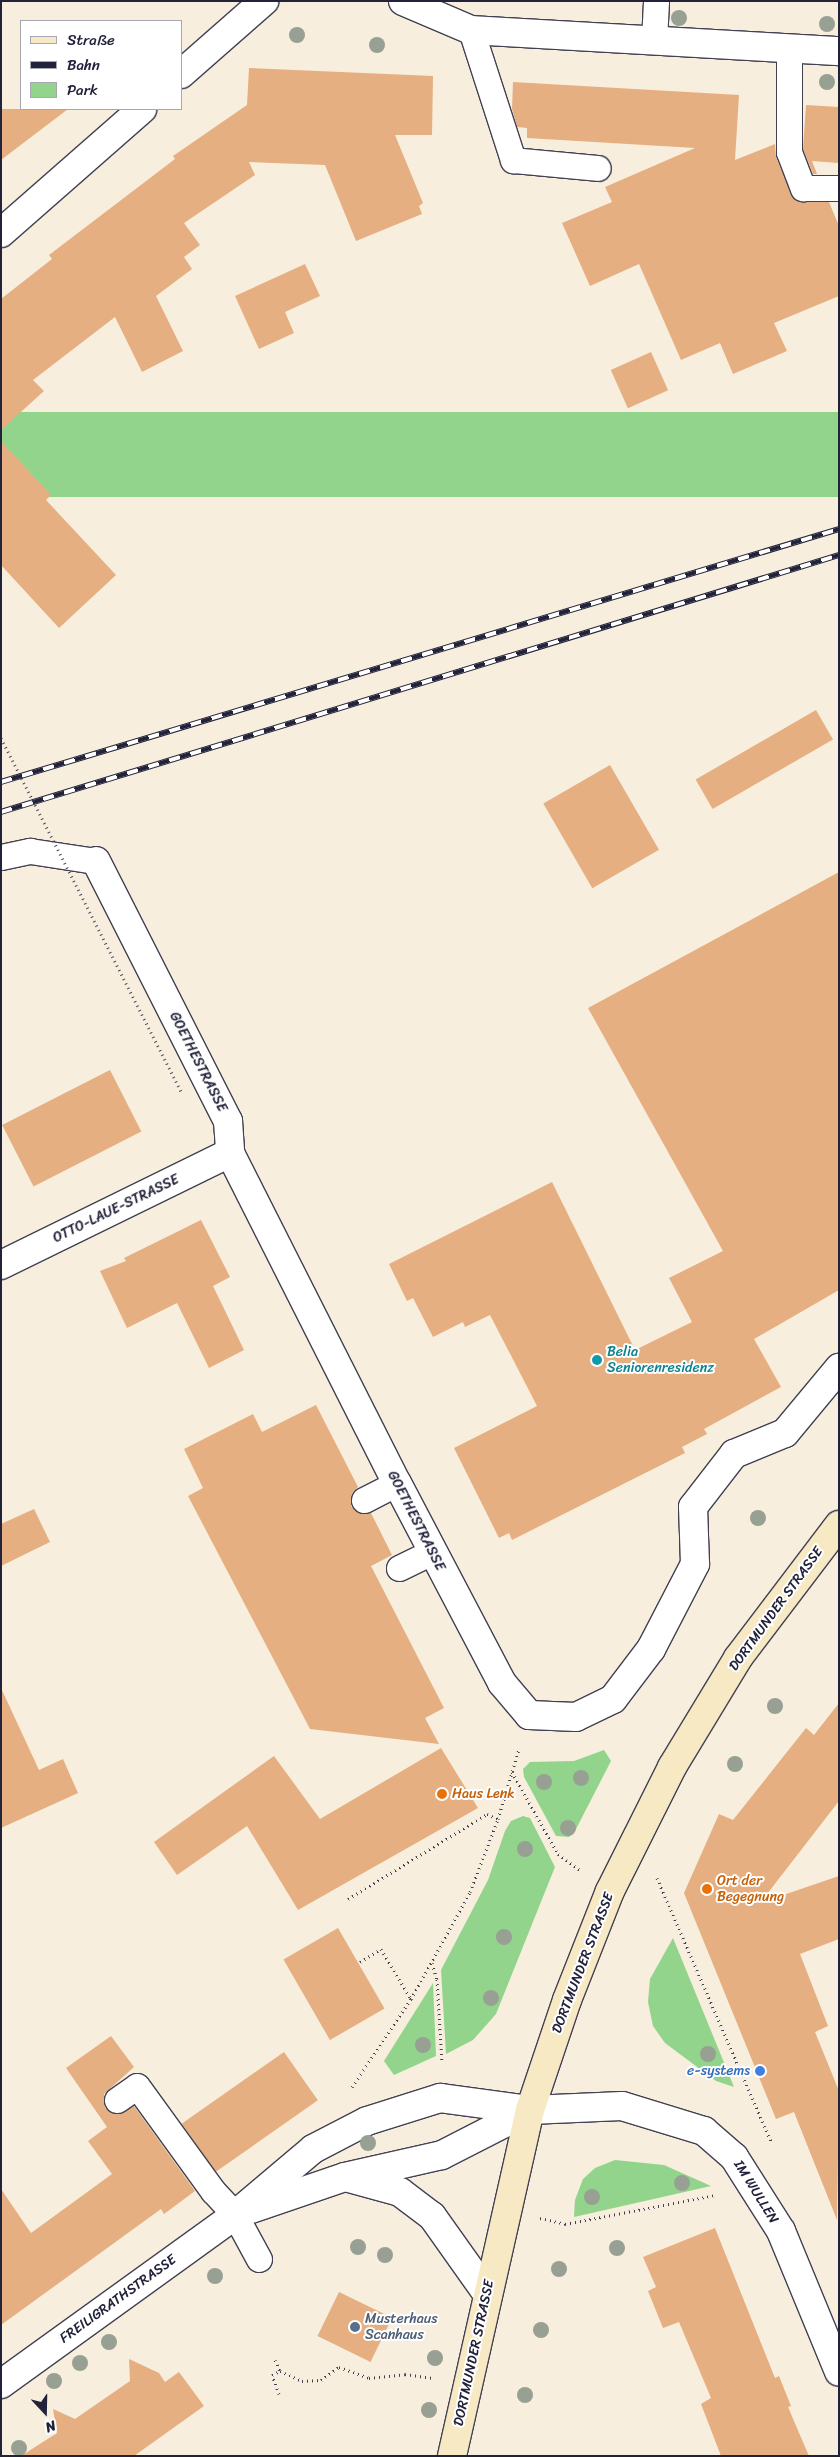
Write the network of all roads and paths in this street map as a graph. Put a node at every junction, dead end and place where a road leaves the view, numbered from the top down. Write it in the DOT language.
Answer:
graph roads {
  1 [pos="264,1"];
  2 [pos="403,1"];
  3 [pos="656,1"];
  4 [pos="471,30"];
  5 [pos="654,41"];
  6 [pos="789,48"];
  7 [pos="839,51"];
  8 [pos="182,73"];
  9 [pos="141,110"];
  10 [pos="598,168"];
  11 [pos="839,188"];
  12 [pos="1,233"];
  13 [pos="1,738"];
  14 [pos="1,857"];
  15 [pos="96,861"];
  16 [pos="182,1093"];
  17 [pos="230,1153"];
  18 [pos="1,1265"];
  19 [pos="839,1368"];
  20 [pos="397,1483"];
  21 [pos="364,1500"];
  22 [pos="839,1525"];
  23 [pos="432,1552"];
  24 [pos="399,1568"];
  25 [pos="529,1715"];
  26 [pos="512,1771"];
  27 [pos="498,1819"];
  28 [pos="637,1832"];
  29 [pos="610,1891"];
  30 [pos="348,1899"];
  31 [pos="360,1962"];
  32 [pos="432,1962"];
  33 [pos="411,1999"];
  34 [pos="441,2070"];
  35 [pos="348,2093"];
  36 [pos="117,2100"];
  37 [pos="530,2110"];
  38 [pos="771,2141"];
  39 [pos="345,2177"];
  40 [pos="753,2188"];
  41 [pos="506,2210"];
  42 [pos="235,2215"];
  43 [pos="259,2259"];
  44 [pos="486,2292"];
  45 [pos="275,2360"];
  46 [pos="280,2371"];
  47 [pos="839,2372"];
  48 [pos="468,2383"];
  49 [pos="1,2384"];
  50 [pos="279,2394"];
  51 [pos="452,2456"];
  1 -- 8 [label="street"];
  2 -- 4 [label="street"];
  3 -- 5 [label="lane"];
  4 -- 5 [label="street"];
  4 -- 10 [label="lane"];
  5 -- 6 [label="street"];
  6 -- 7 [label="street"];
  6 -- 11 [label="lane"];
  9 -- 12 [label="street"];
  13 -- 16 [label="path, bridge"];
  14 -- 15 [label="lane"];
  15 -- 17 [label="street, GOETHESTRASSE"];
  17 -- 18 [label="street, OTTO-LAUE-STRASSE"];
  17 -- 20 [label="street, GOETHESTRASSE"];
  19 -- 25 [label="street"];
  20 -- 21 [label="lane"];
  20 -- 23 [label="street, GOETHESTRASSE"];
  22 -- 28 [label="main road, DORTMUNDER STRASSE"];
  23 -- 24 [label="lane"];
  23 -- 25 [label="street, GOETHESTRASSE"];
  25 -- 26 [label="path"];
  26 -- 27 [label="path"];
  26 -- 29 [label="path"];
  27 -- 30 [label="path"];
  27 -- 32 [label="path"];
  28 -- 29 [label="main road, DORTMUNDER STRASSE"];
  28 -- 38 [label="path"];
  29 -- 37 [label="main road, DORTMUNDER STRASSE"];
  31 -- 33 [label="path"];
  32 -- 33 [label="path"];
  32 -- 34 [label="path"];
  33 -- 35 [label="path"];
  36 -- 42 [label="lane"];
  37 -- 39 [label="street, FREILIGRATHSTRASSE"];
  37 -- 40 [label="street, IM WULLEN"];
  37 -- 41 [label="main road, DORTMUNDER STRASSE"];
  37 -- 42 [label="street, FREILIGRATHSTRASSE"];
  39 -- 42 [label="street, FREILIGRATHSTRASSE"];
  39 -- 44 [label="street"];
  40 -- 41 [label="path"];
  40 -- 47 [label="street, IM WULLEN"];
  41 -- 44 [label="main road, DORTMUNDER STRASSE"];
  42 -- 43 [label="lane"];
  42 -- 49 [label="street, FREILIGRATHSTRASSE"];
  44 -- 48 [label="main road, DORTMUNDER STRASSE"];
  45 -- 46 [label="path"];
  46 -- 48 [label="path"];
  46 -- 50 [label="path"];
  48 -- 51 [label="main road, DORTMUNDER STRASSE"];
}
